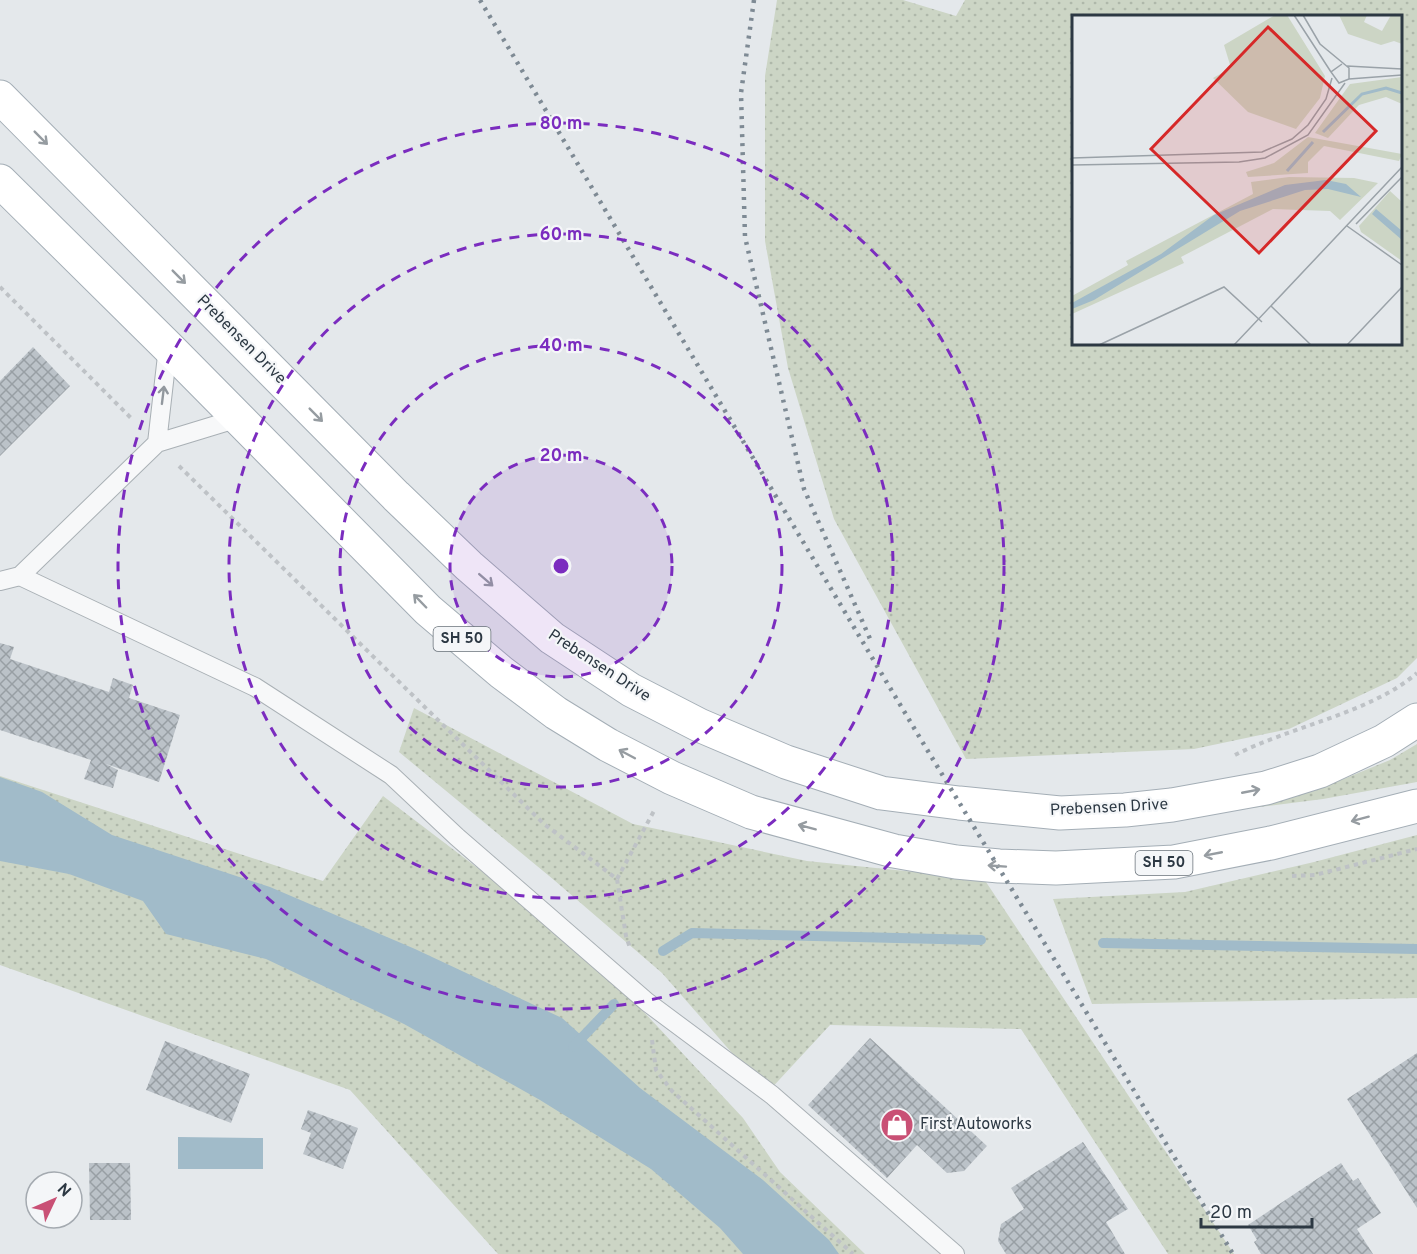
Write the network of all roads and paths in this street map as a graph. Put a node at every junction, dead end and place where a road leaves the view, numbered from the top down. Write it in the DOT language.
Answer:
graph roads {
  1 [pos="0,97"];
  2 [pos="0,181"];
  3 [pos="0,287"];
  4 [pos="168,347"];
  5 [pos="239,418"];
  6 [pos="157,443"];
  7 [pos="20,576"];
  8 [pos="0,581"];
  9 [pos="1417,673"];
  10 [pos="1417,720"];
  11 [pos="1233,756"];
  12 [pos="1417,806"];
  13 [pos="655,810"];
  14 [pos="1417,849"];
  15 [pos="1284,873"];
  16 [pos="617,879"];
  17 [pos="647,1002"];
  18 [pos="853,1254"];
  19 [pos="955,1254"];
  1 -- 10 [label="main road, Prebensen Drive, one-way"];
  2 -- 4 [label="main road, SH 50"];
  3 -- 6 [label="path"];
  4 -- 5 [label="main road, SH 50"];
  6 -- 4 [label="lane, one-way"];
  5 -- 6 [label="lane"];
  12 -- 5 [label="main road, SH 50, one-way"];
  6 -- 7 [label="lane"];
  6 -- 16 [label="path"];
  7 -- 8 [label="lane"];
  7 -- 17 [label="lane"];
  9 -- 11 [label="path"];
  13 -- 16 [label="path"];
  14 -- 15 [label="path"];
  16 -- 17 [label="path"];
  17 -- 18 [label="path"];
  17 -- 19 [label="lane"];
}
